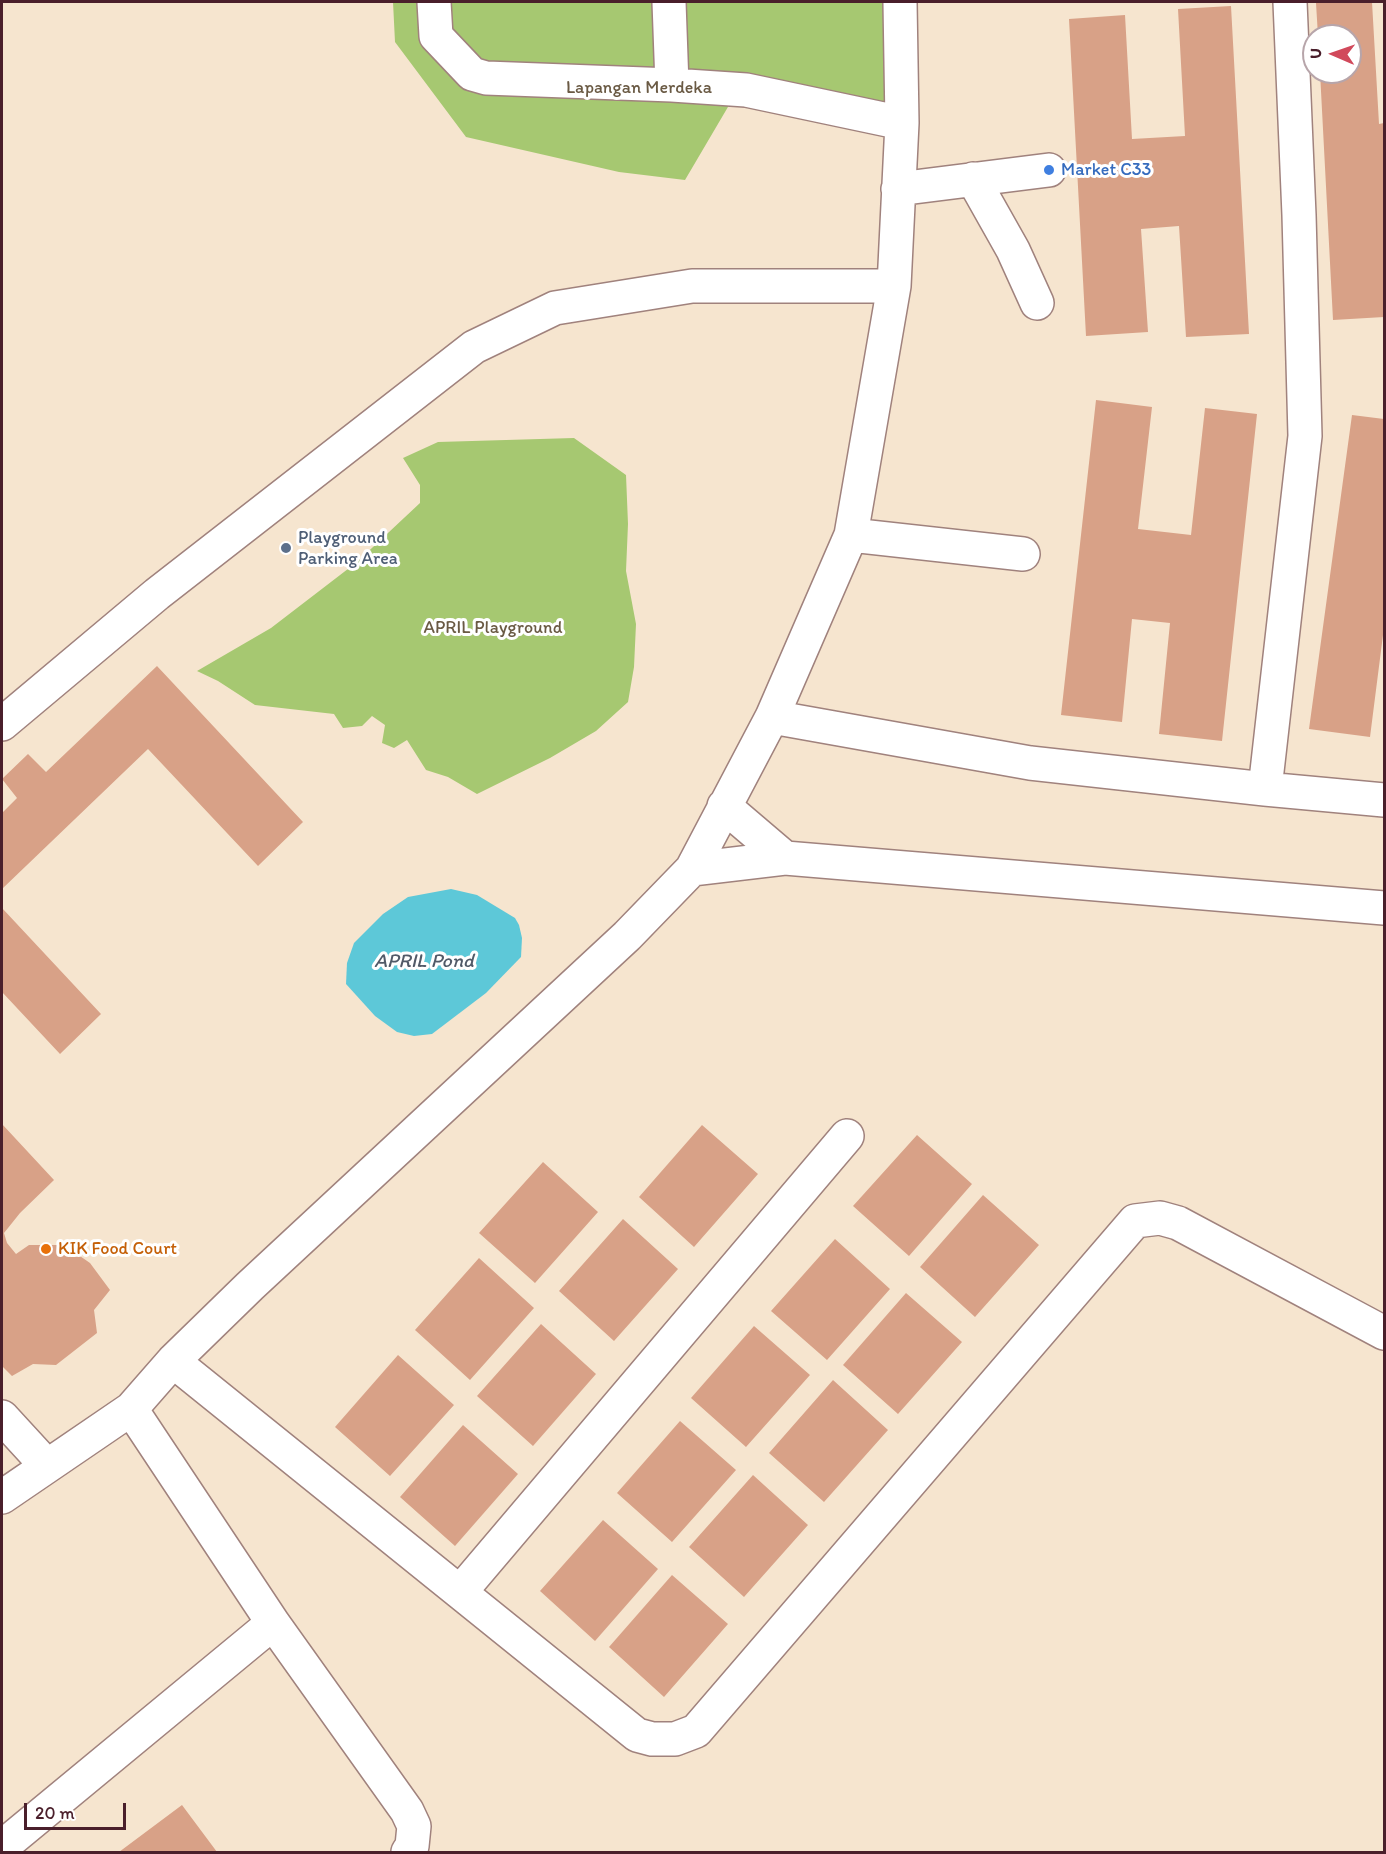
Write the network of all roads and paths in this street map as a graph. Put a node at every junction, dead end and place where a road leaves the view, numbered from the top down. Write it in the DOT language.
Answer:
graph roads {
  1 [pos="434,2"];
  2 [pos="669,2"];
  3 [pos="900,2"];
  4 [pos="1290,2"];
  5 [pos="672,85"];
  6 [pos="902,123"];
  7 [pos="1049,170"];
  8 [pos="973,179"];
  9 [pos="898,189"];
  10 [pos="894,286"];
  11 [pos="1037,303"];
  12 [pos="851,535"];
  13 [pos="1023,554"];
  14 [pos="772,717"];
  15 [pos="2,724"];
  16 [pos="1265,789"];
  17 [pos="1384,800"];
  18 [pos="724,806"];
  19 [pos="785,858"];
  20 [pos="692,869"];
  21 [pos="1384,908"];
  22 [pos="847,1136"];
  23 [pos="1384,1333"];
  24 [pos="172,1361"];
  25 [pos="131,1409"];
  26 [pos="2,1416"];
  27 [pos="47,1466"];
  28 [pos="2,1497"];
  29 [pos="461,1591"];
  30 [pos="273,1623"];
  31 [pos="7,1835"];
  32 [pos="408,1852"];
  1 -- 5 [label="street"];
  2 -- 5 [label="street"];
  3 -- 6 [label="street"];
  4 -- 16 [label="street"];
  5 -- 6 [label="street"];
  6 -- 9 [label="street"];
  7 -- 8 [label="street"];
  8 -- 9 [label="street"];
  8 -- 11 [label="street"];
  9 -- 10 [label="street"];
  10 -- 12 [label="street"];
  10 -- 15 [label="street"];
  12 -- 13 [label="street"];
  12 -- 14 [label="street"];
  14 -- 16 [label="street"];
  14 -- 18 [label="street"];
  16 -- 17 [label="street"];
  18 -- 19 [label="street"];
  18 -- 20 [label="street"];
  19 -- 20 [label="street"];
  19 -- 21 [label="street"];
  20 -- 24 [label="street"];
  22 -- 29 [label="street"];
  23 -- 29 [label="street"];
  24 -- 25 [label="street"];
  24 -- 29 [label="street"];
  25 -- 27 [label="street"];
  25 -- 30 [label="street"];
  26 -- 27 [label="street"];
  27 -- 28 [label="street"];
  30 -- 31 [label="street"];
  30 -- 32 [label="street"];
}
